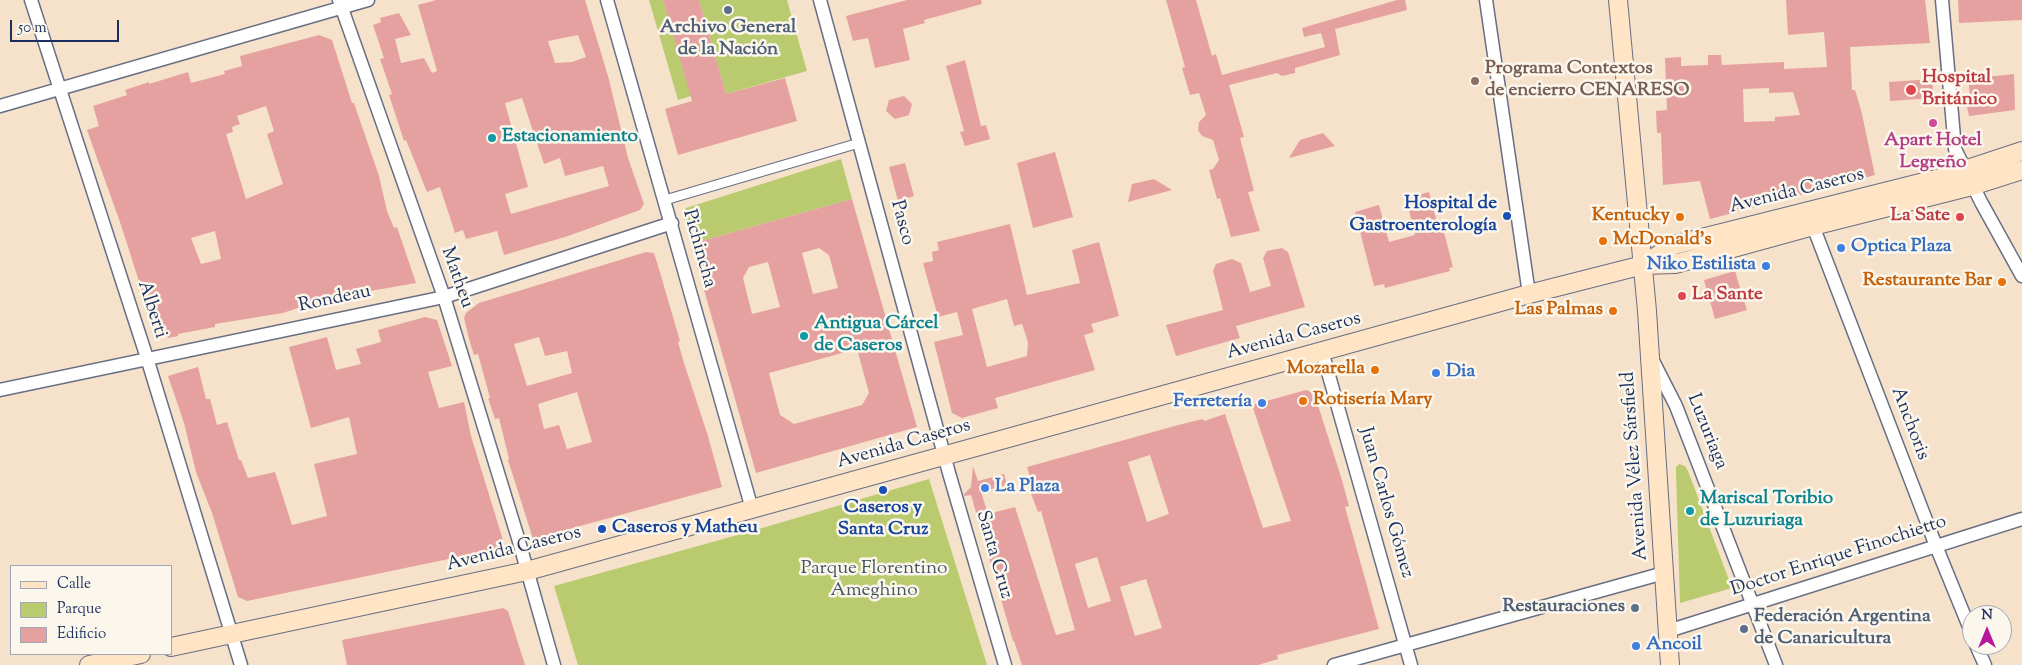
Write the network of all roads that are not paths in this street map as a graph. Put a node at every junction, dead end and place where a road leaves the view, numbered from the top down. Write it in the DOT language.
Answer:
graph roads {
  1 [pos="31,0"];
  2 [pos="368,0"];
  3 [pos="607,0"];
  4 [pos="820,0"];
  5 [pos="1486,0"];
  6 [pos="1618,0"];
  7 [pos="1942,0"];
  8 [pos="340,4"];
  9 [pos="58,89"];
  10 [pos="0,106"];
  11 [pos="859,143"];
  12 [pos="2022,151"];
  13 [pos="2022,170"];
  14 [pos="1968,178"];
  15 [pos="665,200"];
  16 [pos="672,223"];
  17 [pos="1813,226"];
  18 [pos="1643,265"];
  19 [pos="2022,276"];
  20 [pos="1529,294"];
  21 [pos="444,297"];
  22 [pos="1322,351"];
  23 [pos="1650,354"];
  24 [pos="147,358"];
  25 [pos="0,390"];
  26 [pos="945,456"];
  27 [pos="752,509"];
  28 [pos="2022,519"];
  29 [pos="1936,546"];
  30 [pos="527,571"];
  31 [pos="1664,573"];
  32 [pos="1753,605"];
  33 [pos="1962,610"];
  34 [pos="1668,631"];
  35 [pos="231,633"];
  36 [pos="1405,645"];
  37 [pos="172,647"];
  38 [pos="136,655"];
  39 [pos="89,665"];
  40 [pos="241,665"];
  41 [pos="554,665"];
  42 [pos="1005,665"];
  43 [pos="1334,665"];
  44 [pos="1411,665"];
  45 [pos="1670,665"];
  46 [pos="1776,665"];
  1 -- 9 [label="street, Alberti"];
  2 -- 8 [label="street"];
  3 -- 15 [label="street, Pichincha"];
  4 -- 11 [label="street, Pasco"];
  5 -- 20 [label="street"];
  6 -- 18 [label="main road, Avenida Vélez Sársfield"];
  7 -- 14 [label="street"];
  8 -- 9 [label="street"];
  8 -- 21 [label="street, Matheu"];
  9 -- 10 [label="street"];
  9 -- 24 [label="street, Alberti"];
  11 -- 15 [label="street"];
  11 -- 26 [label="street, Pasco"];
  12 -- 14 [label="main road, Avenida Caseros"];
  13 -- 14 [label="main road, Avenida Caseros"];
  14 -- 17 [label="main road, Avenida Caseros"];
  14 -- 18 [label="main road, Avenida Caseros"];
  14 -- 19 [label="street"];
  15 -- 16 [label="street, Pichincha"];
  16 -- 21 [label="street, Rondeau"];
  16 -- 27 [label="street, Pichincha"];
  17 -- 18 [label="main road, Avenida Caseros"];
  17 -- 29 [label="street, Anchoris"];
  18 -- 20 [label="main road, Avenida Caseros"];
  18 -- 23 [label="main road, Avenida Vélez Sársfield"];
  20 -- 22 [label="main road, Avenida Caseros"];
  21 -- 24 [label="street, Rondeau"];
  21 -- 30 [label="street, Matheu"];
  22 -- 26 [label="main road, Avenida Caseros"];
  22 -- 36 [label="street, Juan Carlos Gómez"];
  23 -- 31 [label="main road, Avenida Vélez Sársfield"];
  23 -- 32 [label="street, Luzuriaga"];
  24 -- 25 [label="street, Rondeau"];
  24 -- 35 [label="street, Alberti"];
  26 -- 27 [label="main road, Avenida Caseros"];
  26 -- 42 [label="street, Santa Cruz"];
  27 -- 30 [label="main road, Avenida Caseros"];
  28 -- 29 [label="street, Doctor Enrique Finochietto"];
  29 -- 32 [label="street, Doctor Enrique Finochietto"];
  29 -- 33 [label="street, Anchoris"];
  30 -- 35 [label="main road, Avenida Caseros"];
  30 -- 41 [label="street, Matheu"];
  31 -- 34 [label="main road, Avenida Vélez Sársfield"];
  31 -- 36 [label="street"];
  32 -- 34 [label="street, Doctor Enrique Finochietto"];
  32 -- 46 [label="street, Luzuriaga"];
  34 -- 45 [label="main road, Avenida Vélez Sársfield"];
  35 -- 37 [label="main road, Avenida Caseros"];
  35 -- 40 [label="street, Alberti"];
  36 -- 43 [label="street"];
  36 -- 44 [label="street, Juan Carlos Gómez"];
  38 -- 39 [label="main road"];
}
